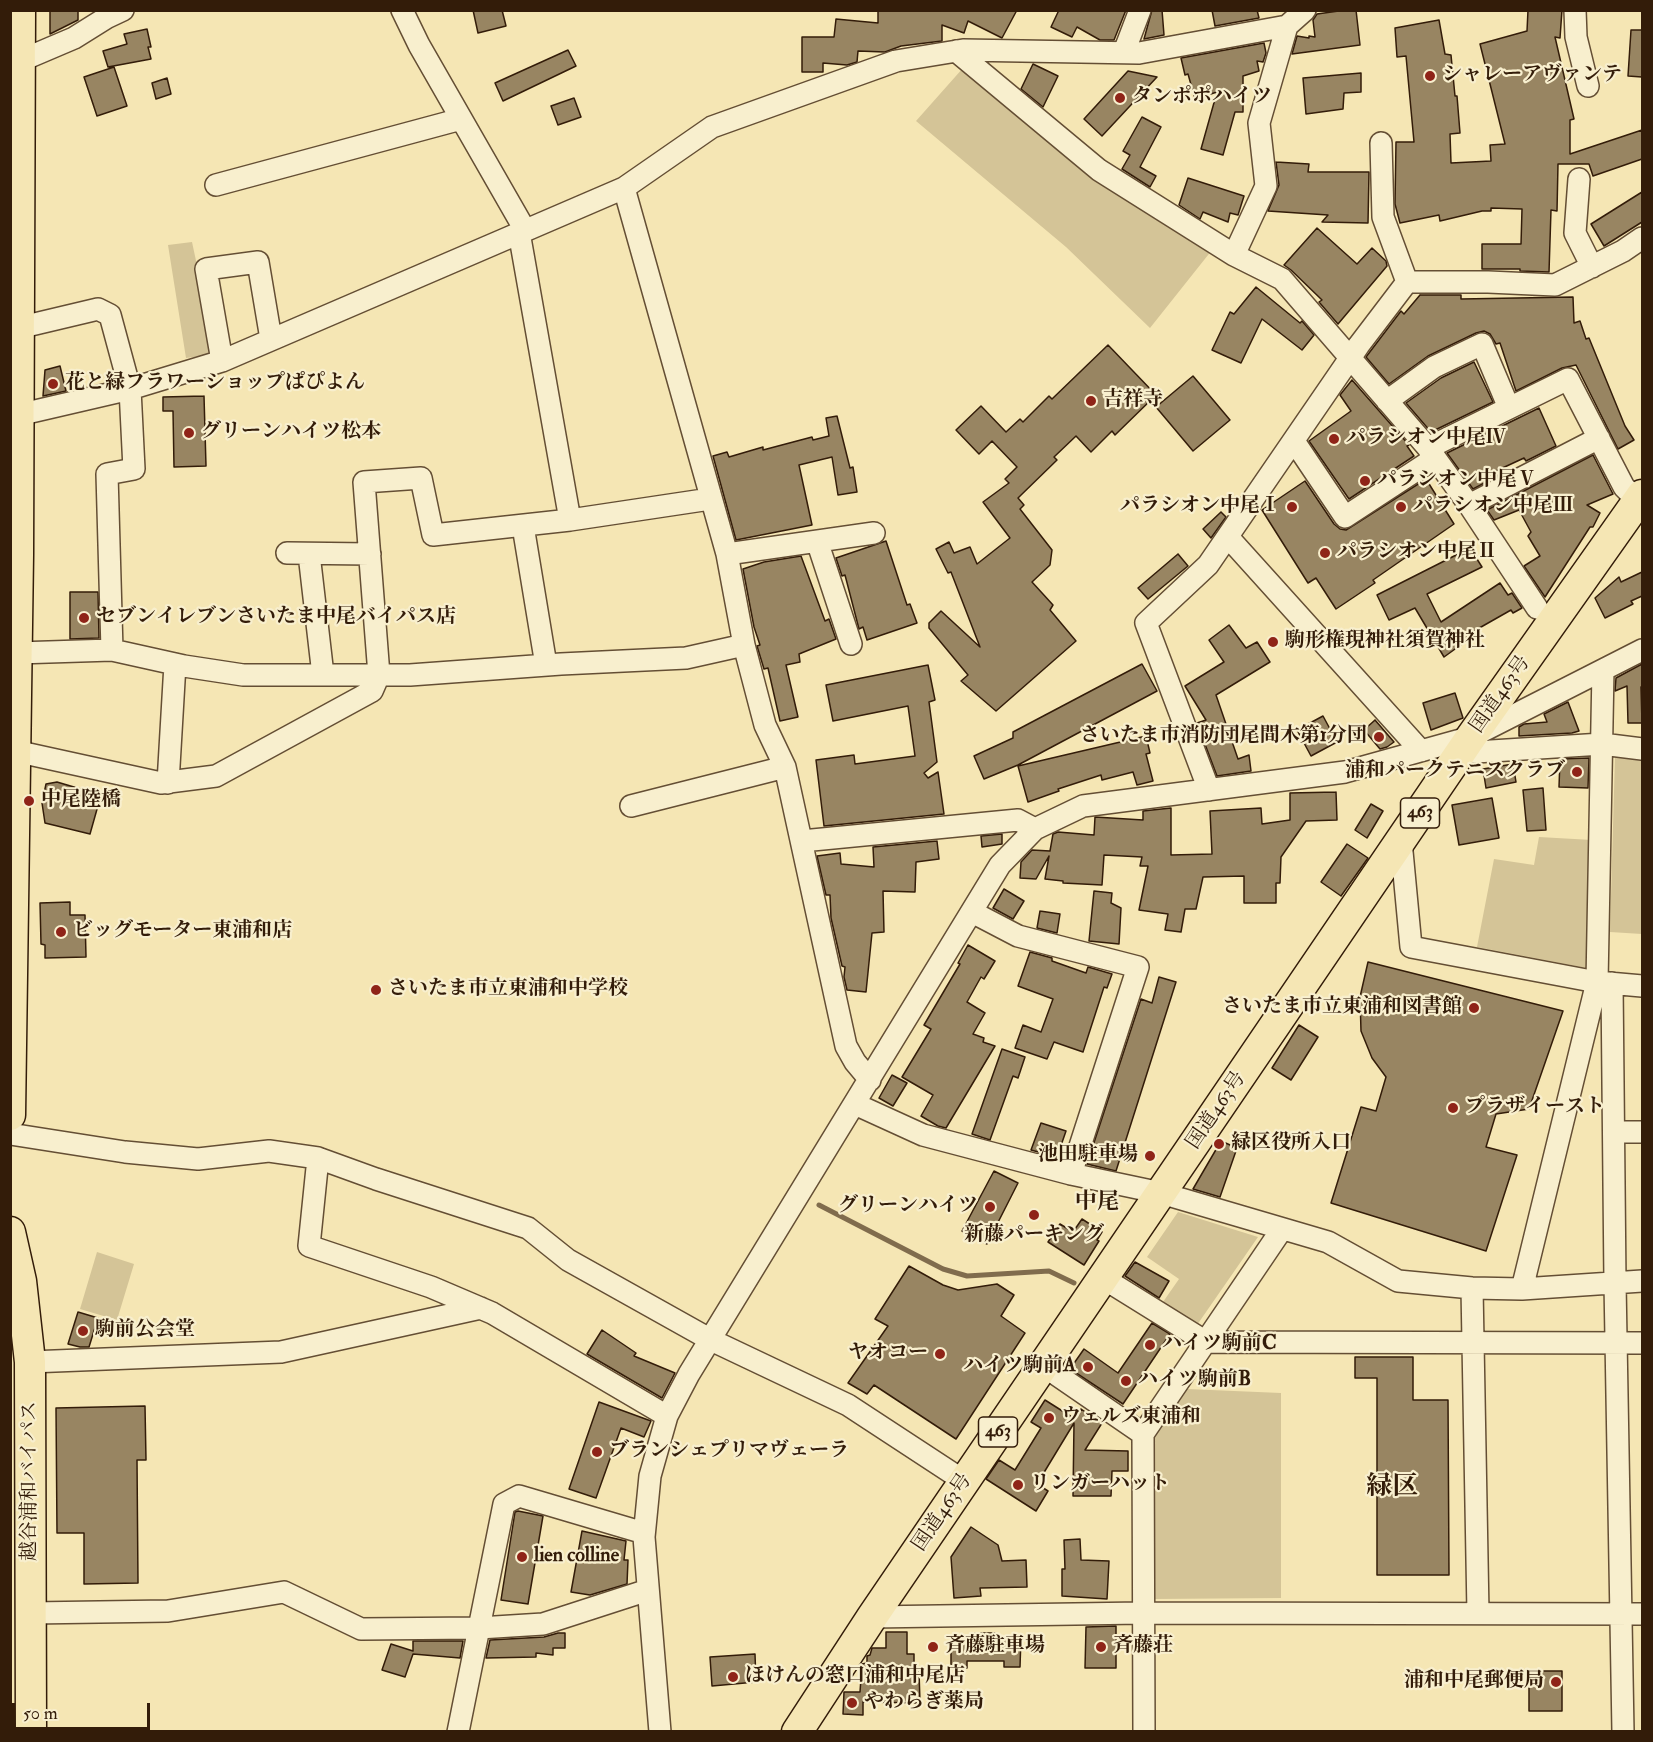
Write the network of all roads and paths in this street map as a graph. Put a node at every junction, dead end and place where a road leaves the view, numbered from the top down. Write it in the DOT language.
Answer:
graph roads {
  1 [pos="20,10"];
  2 [pos="123,10"];
  3 [pos="402,10"];
  4 [pos="1140,10"];
  5 [pos="1305,10"];
  6 [pos="1575,10"];
  7 [pos="1287,26"];
  8 [pos="956,51"];
  9 [pos="1124,52"];
  10 [pos="20,61"];
  11 [pos="1588,86"];
  12 [pos="461,119"];
  13 [pos="1381,142"];
  14 [pos="1580,180"];
  15 [pos="216,185"];
  16 [pos="624,188"];
  17 [pos="522,231"];
  18 [pos="1642,238"];
  19 [pos="1234,255"];
  20 [pos="1592,267"];
  21 [pos="1407,282"];
  22 [pos="18,328"];
  23 [pos="271,339"];
  24 [pos="1349,358"];
  25 [pos="222,361"];
  26 [pos="130,389"];
  27 [pos="1387,401"];
  28 [pos="1509,408"];
  29 [pos="18,415"];
  30 [pos="1599,438"];
  31 [pos="1294,441"];
  32 [pos="1432,453"];
  33 [pos="1640,498"];
  34 [pos="710,499"];
  35 [pos="1469,505"];
  36 [pos="570,520"];
  37 [pos="523,526"];
  38 [pos="874,533"];
  39 [pos="1228,537"];
  40 [pos="817,541"];
  41 [pos="286,553"];
  42 [pos="309,554"];
  43 [pos="370,554"];
  44 [pos="727,554"];
  45 [pos="1542,616"];
  46 [pos="851,644"];
  47 [pos="744,645"];
  48 [pos="112,650"];
  49 [pos="1642,650"];
  50 [pos="17,653"];
  51 [pos="175,664"];
  52 [pos="546,665"];
  53 [pos="1603,670"];
  54 [pos="323,675"];
  55 [pos="379,675"];
  56 [pos="1602,744"];
  57 [pos="1465,745"];
  58 [pos="1642,749"];
  59 [pos="15,751"];
  60 [pos="1420,751"];
  61 [pos="785,766"];
  62 [pos="168,783"];
  63 [pos="1209,790"];
  64 [pos="631,806"];
  65 [pos="1035,829"];
  66 [pos="802,841"];
  67 [pos="1401,841"];
  68 [pos="972,912"];
  69 [pos="1605,982"];
  70 [pos="1642,986"];
  71 [pos="870,1080"];
  72 [pos="855,1104"];
  73 [pos="10,1115"];
  74 [pos="1614,1132"];
  75 [pos="1642,1132"];
  76 [pos="10,1134"];
  77 [pos="318,1158"];
  78 [pos="1071,1174"];
  79 [pos="1161,1193"];
  80 [pos="1282,1229"];
  81 [pos="10,1232"];
  82 [pos="10,1272"];
  83 [pos="1103,1278"];
  84 [pos="1642,1281"];
  85 [pos="1615,1283"];
  86 [pos="1472,1288"];
  87 [pos="1522,1289"];
  88 [pos="481,1308"];
  89 [pos="711,1340"];
  90 [pos="1206,1342"];
  91 [pos="1473,1343"];
  92 [pos="1617,1343"];
  93 [pos="1642,1343"];
  94 [pos="21,1361"];
  95 [pos="1044,1366"];
  96 [pos="10,1385"];
  97 [pos="667,1416"];
  98 [pos="1143,1434"];
  99 [pos="964,1481"];
  100 [pos="644,1533"];
  101 [pos="648,1590"];
  102 [pos="24,1609"];
  103 [pos="1142,1613"];
  104 [pos="1478,1613"];
  105 [pos="1621,1614"];
  106 [pos="1642,1614"];
  107 [pos="872,1617"];
  108 [pos="479,1628"];
  109 [pos="31,1731"];
  110 [pos="458,1731"];
  111 [pos="660,1731"];
  112 [pos="796,1731"];
  113 [pos="1144,1731"];
  114 [pos="1623,1731"];
  1 -- 10 [label="highway"];
  2 -- 10 [label="street"];
  3 -- 12 [label="street"];
  4 -- 9 [label="street"];
  5 -- 7 [label="street"];
  6 -- 11 [label="street"];
  7 -- 9 [label="street"];
  7 -- 19 [label="street"];
  8 -- 9 [label="street"];
  8 -- 16 [label="street"];
  8 -- 19 [label="street"];
  10 -- 22 [label="highway"];
  12 -- 15 [label="street"];
  12 -- 17 [label="street"];
  13 -- 21 [label="street"];
  14 -- 20 [label="street"];
  16 -- 17 [label="street"];
  16 -- 34 [label="street"];
  17 -- 23 [label="street"];
  17 -- 36 [label="street"];
  18 -- 20 [label="street"];
  19 -- 24 [label="street"];
  20 -- 21 [label="street"];
  21 -- 24 [label="street"];
  22 -- 26 [label="street"];
  22 -- 29 [label="highway"];
  23 -- 25 [label="street"];
  23 -- 25 [label="street"];
  24 -- 27 [label="street"];
  24 -- 31 [label="street"];
  25 -- 26 [label="street"];
  26 -- 29 [label="street"];
  26 -- 48 [label="street"];
  27 -- 28 [label="street"];
  27 -- 32 [label="street"];
  28 -- 30 [label="street"];
  28 -- 32 [label="street"];
  29 -- 50 [label="highway"];
  30 -- 33 [label="street"];
  30 -- 35 [label="street"];
  31 -- 32 [label="street"];
  31 -- 39 [label="street"];
  32 -- 35 [label="street"];
  33 -- 45 [label="highway, 国道463号 / 463"];
  34 -- 36 [label="street"];
  34 -- 44 [label="street"];
  35 -- 45 [label="street"];
  36 -- 37 [label="street"];
  37 -- 43 [label="street"];
  37 -- 52 [label="street"];
  38 -- 40 [label="street"];
  39 -- 60 [label="street"];
  39 -- 63 [label="street"];
  40 -- 44 [label="street"];
  40 -- 46 [label="street"];
  41 -- 42 [label="street"];
  42 -- 43 [label="street"];
  42 -- 54 [label="street"];
  43 -- 55 [label="street"];
  44 -- 47 [label="street"];
  45 -- 57 [label="highway, 国道463号 / 463"];
  47 -- 52 [label="street"];
  47 -- 61 [label="street"];
  48 -- 50 [label="street"];
  48 -- 51 [label="street"];
  49 -- 53 [label="street"];
  50 -- 59 [label="highway"];
  51 -- 54 [label="street"];
  51 -- 62 [label="street"];
  52 -- 55 [label="street"];
  53 -- 56 [label="street"];
  53 -- 57 [label="street"];
  54 -- 55 [label="street"];
  55 -- 62 [label="street"];
  56 -- 57 [label="street"];
  56 -- 58 [label="street"];
  56 -- 69 [label="street"];
  57 -- 60 [label="street"];
  57 -- 67 [label="highway, 国道463号 / 463"];
  59 -- 62 [label="street"];
  59 -- 73 [label="highway"];
  60 -- 63 [label="street"];
  61 -- 64 [label="street"];
  61 -- 66 [label="street"];
  63 -- 65 [label="street"];
  65 -- 66 [label="street"];
  65 -- 68 [label="street"];
  66 -- 71 [label="street"];
  67 -- 69 [label="street"];
  67 -- 79 [label="highway, 国道463号 / 463"];
  68 -- 71 [label="street"];
  68 -- 78 [label="street"];
  69 -- 70 [label="street"];
  69 -- 74 [label="street"];
  69 -- 87 [label="street"];
  71 -- 72 [label="street"];
  72 -- 78 [label="street"];
  72 -- 89 [label="street"];
  74 -- 75 [label="street"];
  74 -- 85 [label="street"];
  76 -- 77 [label="street"];
  77 -- 88 [label="street"];
  77 -- 89 [label="street"];
  78 -- 79 [label="street"];
  79 -- 80 [label="street"];
  79 -- 83 [label="highway, 国道463号 / 463"];
  80 -- 86 [label="street"];
  80 -- 90 [label="street"];
  81 -- 94 [label="highway, 越谷浦和バイパス"];
  82 -- 94 [label="highway, 越谷浦和バイパス"];
  83 -- 90 [label="street"];
  83 -- 95 [label="highway, 国道463号 / 463"];
  84 -- 85 [label="street"];
  85 -- 87 [label="street"];
  85 -- 92 [label="street"];
  86 -- 87 [label="street"];
  86 -- 91 [label="street"];
  88 -- 94 [label="street"];
  88 -- 97 [label="street"];
  89 -- 97 [label="street"];
  89 -- 99 [label="street"];
  90 -- 91 [label="street"];
  90 -- 98 [label="street"];
  91 -- 92 [label="street"];
  91 -- 104 [label="street"];
  92 -- 93 [label="street"];
  92 -- 105 [label="street"];
  94 -- 96 [label="highway, 越谷浦和バイパス"];
  94 -- 102 [label="highway, 越谷浦和バイパス"];
  95 -- 98 [label="street"];
  95 -- 99 [label="highway, 国道463号 / 463"];
  97 -- 100 [label="street"];
  98 -- 103 [label="street"];
  99 -- 107 [label="highway, 国道463号 / 463"];
  100 -- 101 [label="street"];
  100 -- 108 [label="street"];
  101 -- 108 [label="street"];
  101 -- 111 [label="street"];
  102 -- 108 [label="street"];
  102 -- 109 [label="highway, 越谷浦和バイパス"];
  103 -- 104 [label="street"];
  103 -- 107 [label="street"];
  103 -- 113 [label="street"];
  104 -- 105 [label="street"];
  105 -- 106 [label="street"];
  105 -- 114 [label="street"];
  107 -- 112 [label="highway, 国道463号 / 463"];
  108 -- 110 [label="street"];
}
